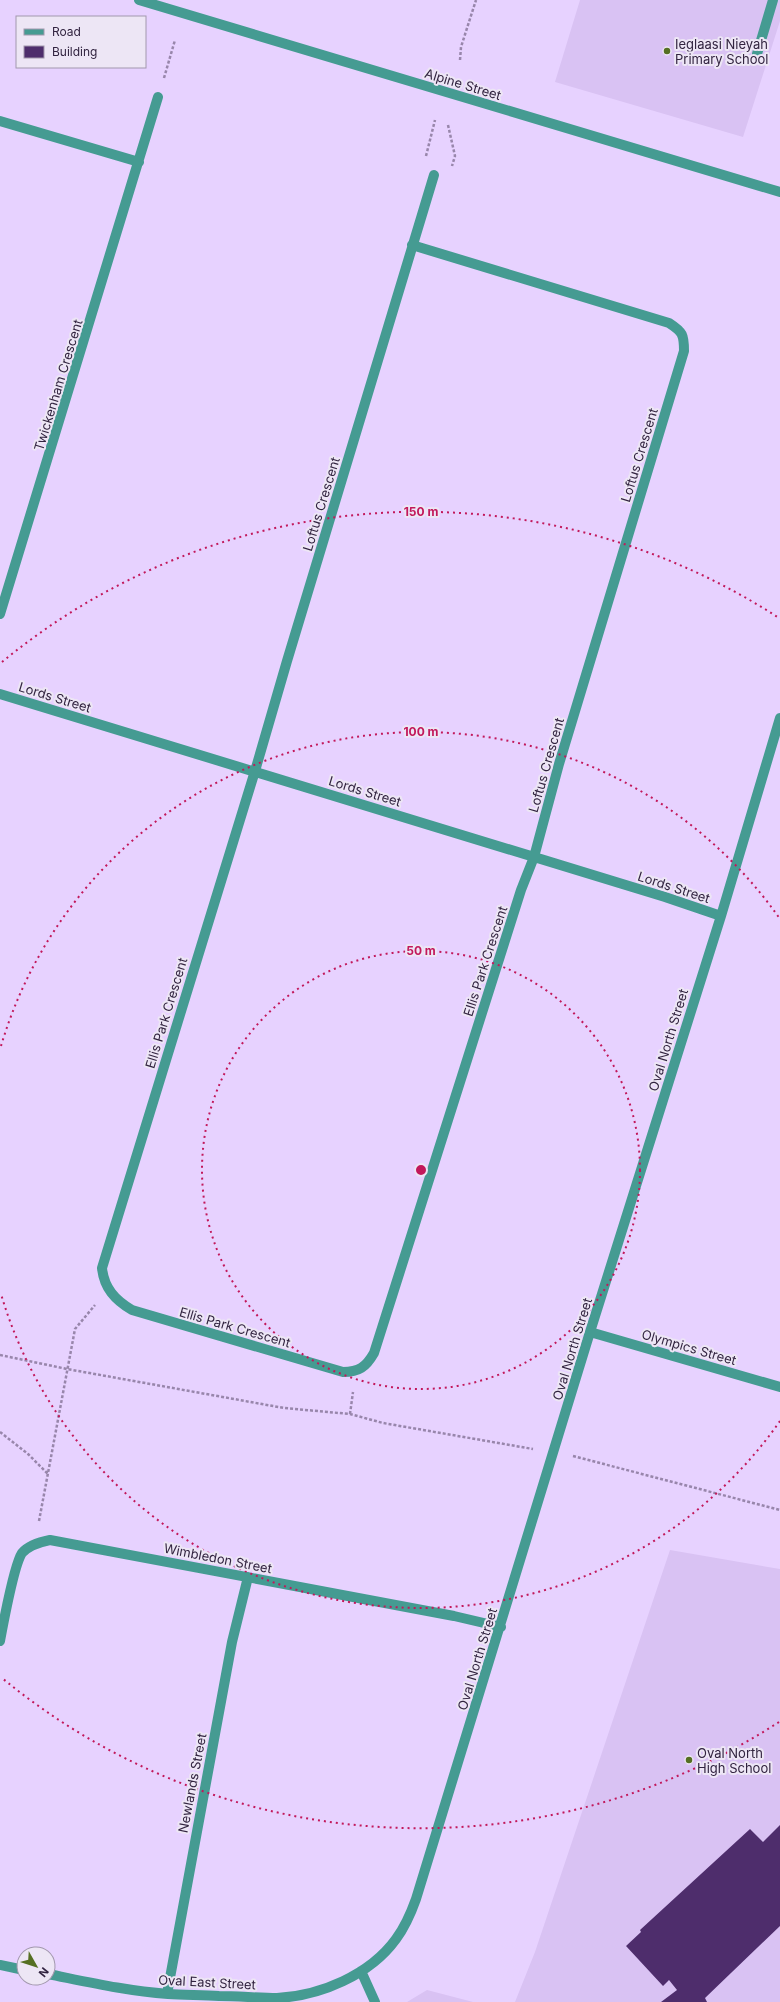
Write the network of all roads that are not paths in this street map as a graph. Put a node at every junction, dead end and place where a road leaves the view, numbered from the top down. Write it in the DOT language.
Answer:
graph roads {
  1 [pos="139,0"];
  2 [pos="772,0"];
  3 [pos="757,54"];
  4 [pos="158,96"];
  5 [pos="0,121"];
  6 [pos="139,162"];
  7 [pos="434,175"];
  8 [pos="780,192"];
  9 [pos="412,245"];
  10 [pos="0,614"];
  11 [pos="0,694"];
  12 [pos="780,718"];
  13 [pos="254,771"];
  14 [pos="534,857"];
  15 [pos="721,916"];
  16 [pos="590,1332"];
  17 [pos="780,1388"];
  18 [pos="248,1577"];
  19 [pos="501,1627"];
  20 [pos="0,1642"];
  21 [pos="0,1965"];
  22 [pos="16,1968"];
  23 [pos="361,1971"];
  24 [pos="56,1976"];
  25 [pos="167,1994"];
  26 [pos="375,2002"];
  1 -- 8 [label="street, Alpine Street"];
  2 -- 3 [label="street"];
  4 -- 6 [label="street, Twickenham Crescent"];
  5 -- 6 [label="street"];
  6 -- 10 [label="street, Twickenham Crescent"];
  7 -- 9 [label="street, Loftus Crescent"];
  9 -- 13 [label="street, Loftus Crescent"];
  9 -- 14 [label="street, Loftus Crescent"];
  11 -- 13 [label="street, Lords Street"];
  12 -- 15 [label="street, Oval North Street"];
  13 -- 14 [label="street, Lords Street"];
  13 -- 14 [label="street, Ellis Park Crescent"];
  14 -- 15 [label="street, Lords Street"];
  15 -- 16 [label="street, Oval North Street"];
  16 -- 17 [label="street, Olympics Street"];
  16 -- 19 [label="street, Oval North Street"];
  18 -- 19 [label="street, Wimbledon Street"];
  18 -- 20 [label="street, Wimbledon Street"];
  18 -- 25 [label="street, Newlands Street"];
  19 -- 23 [label="street, Oval North Street"];
  21 -- 22 [label="street"];
  23 -- 25 [label="street, Oval East Street"];
  23 -- 26 [label="street"];
  24 -- 25 [label="street, Oval East Street"];
}
